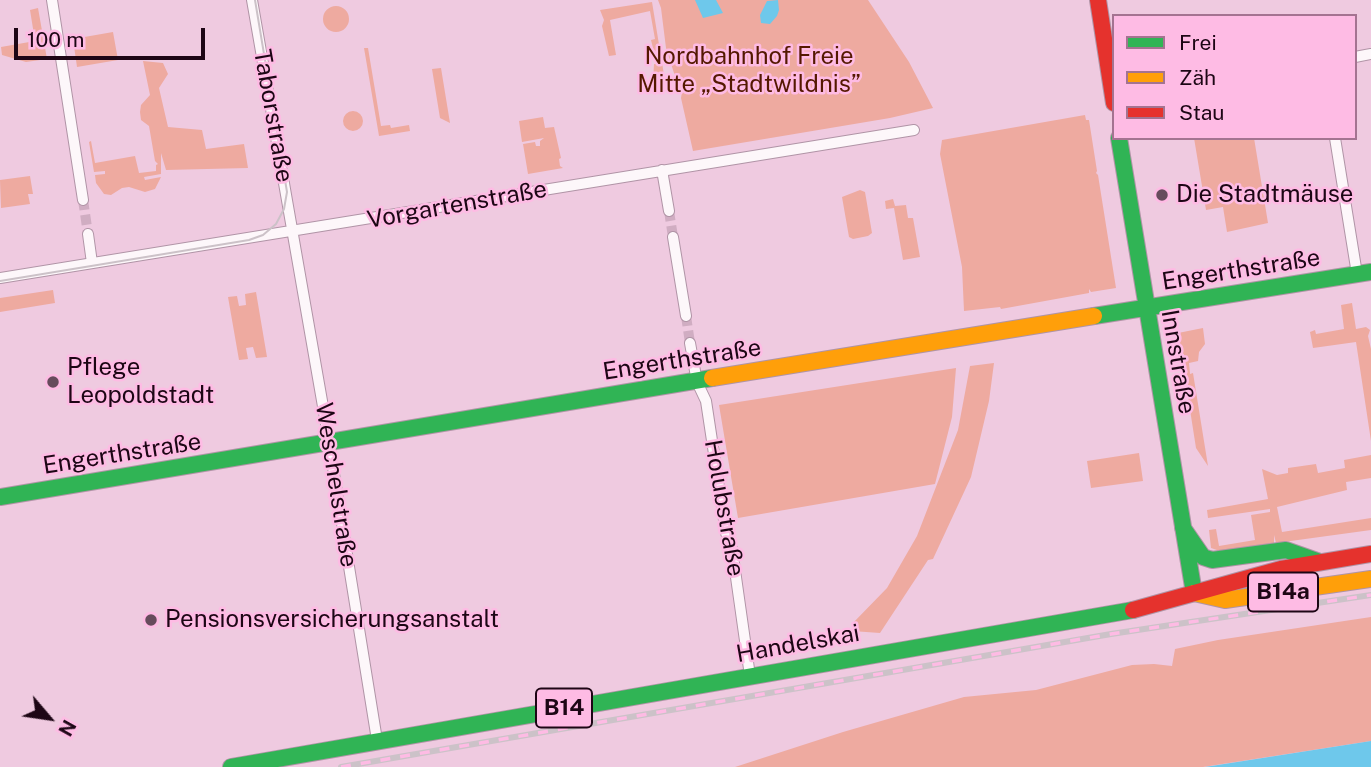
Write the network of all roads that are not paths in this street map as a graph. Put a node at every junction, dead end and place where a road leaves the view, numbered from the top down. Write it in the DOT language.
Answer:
graph roads {
  1 [pos="52,0"];
  2 [pos="252,0"];
  3 [pos="1098,0"];
  4 [pos="1112,91"];
  5 [pos="914,130"];
  6 [pos="1119,140"];
  7 [pos="1335,140"];
  8 [pos="662,170"];
  9 [pos="83,200"];
  10 [pos="669,211"];
  11 [pos="293,231"];
  12 [pos="88,234"];
  13 [pos="673,237"];
  14 [pos="92,263"];
  15 [pos="1364,273"];
  16 [pos="0,278"];
  17 [pos="1146,309"];
  18 [pos="686,316"];
  19 [pos="690,343"];
  20 [pos="697,382"];
  21 [pos="329,442"];
  22 [pos="0,497"];
  23 [pos="1183,528"];
  24 [pos="1371,554"];
  25 [pos="1320,562"];
  26 [pos="1371,579"];
  27 [pos="1194,593"];
  28 [pos="750,676"];
  29 [pos="377,740"];
  30 [pos="231,767"];
  1 -- 9 [label="street"];
  2 -- 11 [label="street, Taborstraße"];
  3 -- 4 [label="main road"];
  5 -- 8 [label="street, Vorgartenstraße"];
  6 -- 17 [label="main road, Innstraße"];
  7 -- 15 [label="street"];
  8 -- 10 [label="street"];
  8 -- 11 [label="street, Vorgartenstraße"];
  11 -- 14 [label="street, Vorgartenstraße"];
  11 -- 21 [label="street, Weschelstraße"];
  12 -- 14 [label="street"];
  13 -- 18 [label="street"];
  14 -- 16 [label="street, Vorgartenstraße"];
  15 -- 17 [label="main road, Engerthstraße"];
  17 -- 20 [label="main road, Engerthstraße"];
  17 -- 23 [label="main road, Innstraße"];
  19 -- 20 [label="street, Holubstraße"];
  20 -- 21 [label="main road, Engerthstraße"];
  20 -- 28 [label="street, Holubstraße"];
  21 -- 22 [label="main road, Engerthstraße"];
  21 -- 29 [label="street, Weschelstraße"];
  23 -- 25 [label="main road"];
  23 -- 27 [label="main road, Innstraße"];
  24 -- 25 [label="main road, Handelskai / B14"];
  25 -- 27 [label="main road, Handelskai / B14"];
  26 -- 27 [label="main road, B14a"];
  27 -- 28 [label="main road, Handelskai / B14"];
  28 -- 29 [label="main road, Handelskai / B14"];
  29 -- 30 [label="main road, Handelskai / B14"];
}
